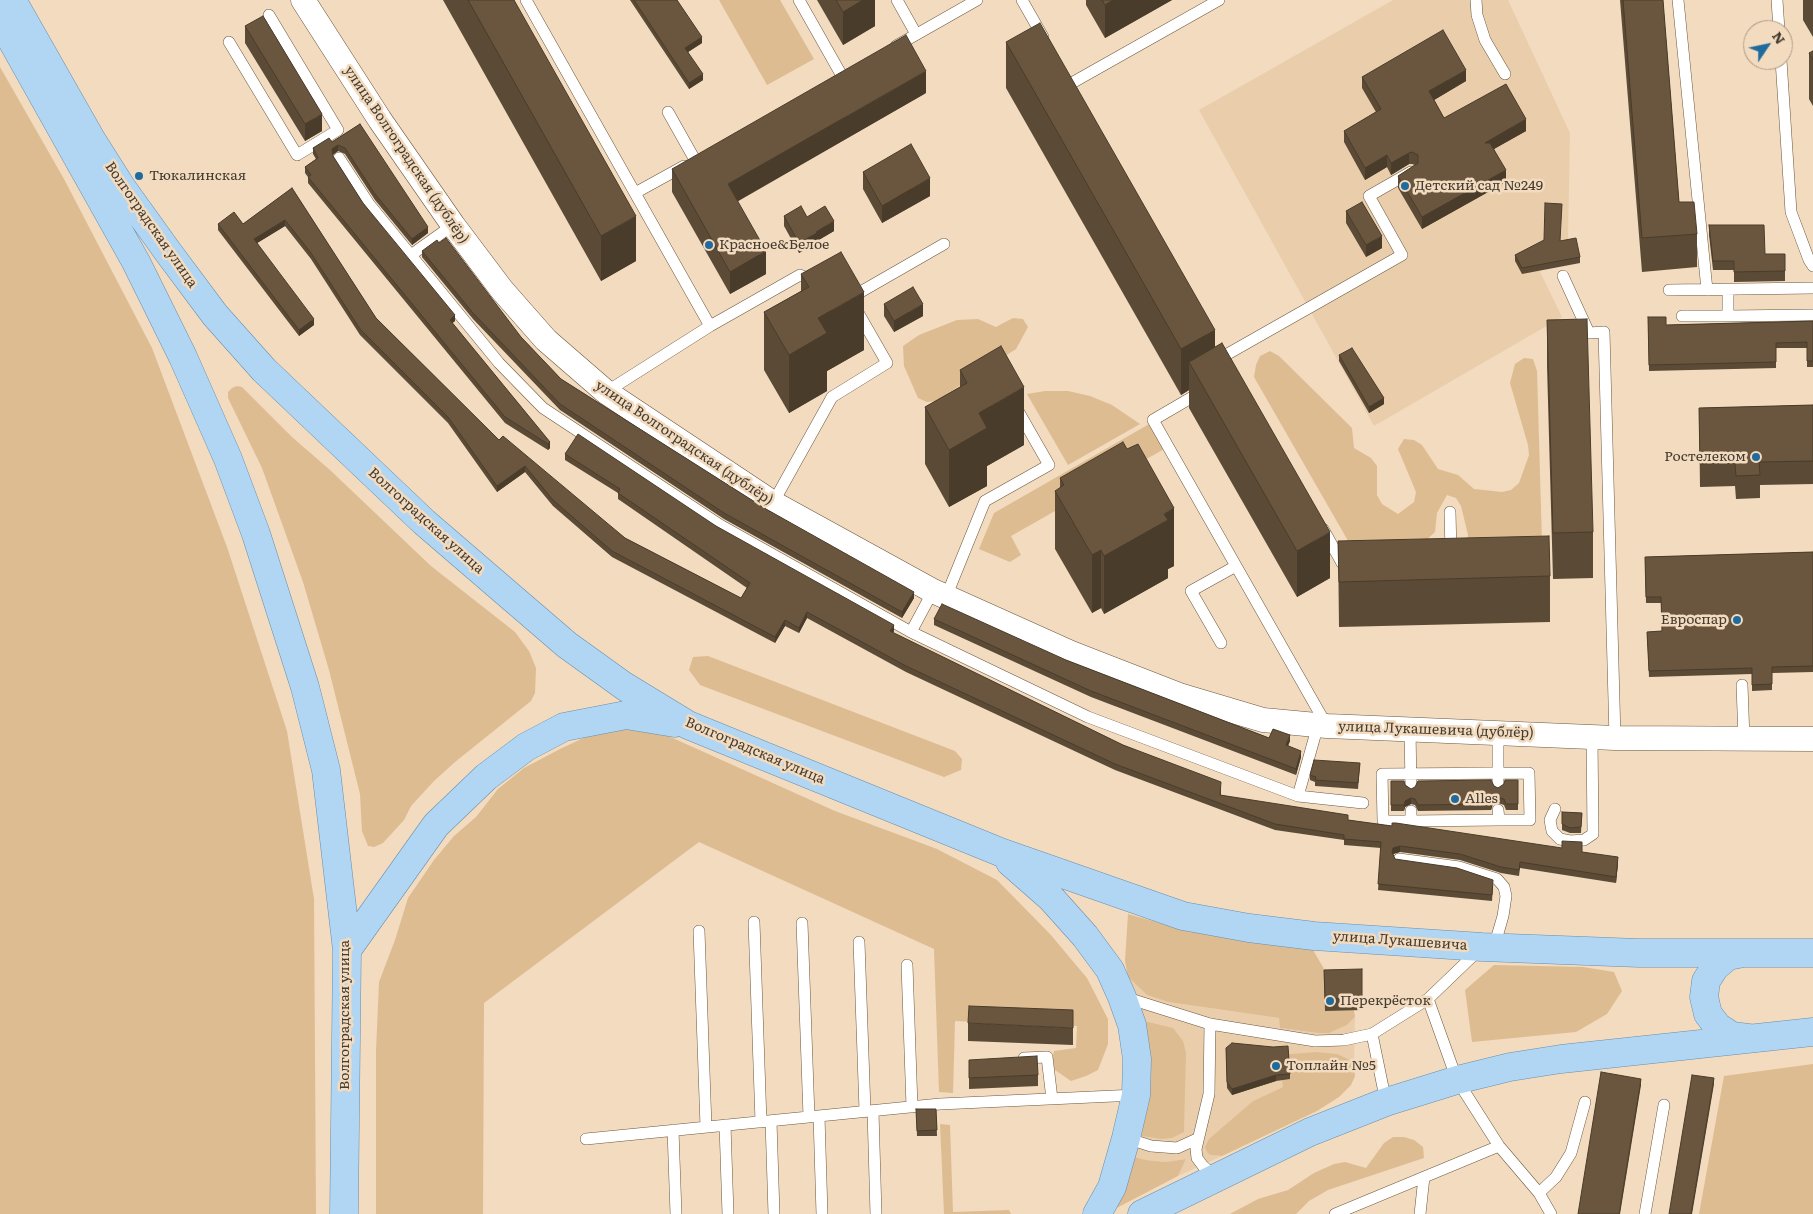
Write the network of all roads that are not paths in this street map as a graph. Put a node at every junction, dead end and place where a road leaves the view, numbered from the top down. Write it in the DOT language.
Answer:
graph roads {
  1 [pos="12,0"];
  2 [pos="303,0"];
  3 [pos="526,0"];
  4 [pos="799,0"];
  5 [pos="897,0"];
  6 [pos="977,0"];
  7 [pos="1022,0"];
  8 [pos="1219,0"];
  9 [pos="1476,0"];
  10 [pos="1678,0"];
  11 [pos="1777,0"];
  12 [pos="268,15"];
  13 [pos="0,19"];
  14 [pos="1778,20"];
  15 [pos="916,34"];
  16 [pos="229,42"];
  17 [pos="1050,51"];
  18 [pos="884,53"];
  19 [pos="1782,70"];
  20 [pos="1505,74"];
  21 [pos="842,76"];
  22 [pos="1070,84"];
  23 [pos="668,112"];
  24 [pos="339,158"];
  25 [pos="1412,171"];
  26 [pos="635,193"];
  27 [pos="452,225"];
  28 [pos="944,244"];
  29 [pos="411,256"];
  30 [pos="1813,266"];
  31 [pos="1563,276"];
  32 [pos="1813,288"];
  33 [pos="1669,290"];
  34 [pos="1706,290"];
  35 [pos="1728,290"];
  36 [pos="850,298"];
  37 [pos="1813,315"];
  38 [pos="1682,316"];
  39 [pos="1728,316"];
  40 [pos="710,326"];
  41 [pos="1231,367"];
  42 [pos="1209,388"];
  43 [pos="606,392"];
  44 [pos="1013,402"];
  45 [pos="773,504"];
  46 [pos="1450,512"];
  47 [pos="1318,520"];
  48 [pos="1451,560"];
  49 [pos="1362,562"];
  50 [pos="1236,566"];
  51 [pos="940,594"];
  52 [pos="911,632"];
  53 [pos="1221,643"];
  54 [pos="1071,653"];
  55 [pos="1742,684"];
  56 [pos="688,725"];
  57 [pos="1322,726"];
  58 [pos="1410,729"];
  59 [pos="1498,733"];
  60 [pos="1592,737"];
  61 [pos="1615,738"];
  62 [pos="1744,739"];
  63 [pos="1813,740"];
  64 [pos="1498,773"];
  65 [pos="1411,774"];
  66 [pos="1498,786"];
  67 [pos="1411,787"];
  68 [pos="1298,796"];
  69 [pos="1363,803"];
  70 [pos="1556,809"];
  71 [pos="1000,852"];
  72 [pos="1399,859"];
  73 [pos="754,922"];
  74 [pos="802,923"];
  75 [pos="699,930"];
  76 [pos="859,942"];
  77 [pos="1488,947"];
  78 [pos="348,950"];
  79 [pos="1745,952"];
  80 [pos="1813,952"];
  81 [pos="907,965"];
  82 [pos="1122,997"];
  83 [pos="1428,999"];
  84 [pos="1210,1024"];
  85 [pos="1812,1032"];
  86 [pos="1372,1034"];
  87 [pos="1749,1038"];
  88 [pos="1010,1058"];
  89 [pos="1457,1080"];
  90 [pos="1136,1095"];
  91 [pos="1052,1099"];
  92 [pos="1386,1102"];
  93 [pos="1586,1102"];
  94 [pos="912,1106"];
  95 [pos="1664,1106"];
  96 [pos="869,1111"];
  97 [pos="814,1116"];
  98 [pos="766,1121"];
  99 [pos="725,1125"];
  100 [pos="706,1127"];
  101 [pos="673,1130"];
  102 [pos="586,1138"];
  103 [pos="1126,1138"];
  104 [pos="1197,1139"];
  105 [pos="1499,1146"];
  106 [pos="1223,1174"];
  107 [pos="1424,1177"];
  108 [pos="1539,1192"];
  109 [pos="344,1214"];
  110 [pos="676,1214"];
  111 [pos="728,1214"];
  112 [pos="774,1214"];
  113 [pos="822,1214"];
  114 [pos="876,1214"];
  115 [pos="1097,1214"];
  116 [pos="1142,1214"];
  117 [pos="1336,1214"];
  118 [pos="1420,1214"];
  119 [pos="1551,1214"];
  120 [pos="1645,1214"];
  1 -- 56 [label="main road, Волгоградская улица"];
  2 -- 27 [label="street, улица Волгоградская (дублёр)"];
  3 -- 26 [label="lane"];
  4 -- 21 [label="lane"];
  5 -- 15 [label="lane"];
  6 -- 15 [label="lane"];
  7 -- 17 [label="lane"];
  8 -- 22 [label="lane"];
  9 -- 20 [label="lane"];
  10 -- 34 [label="lane"];
  11 -- 14 [label="lane"];
  12 -- 16 [label="lane"];
  13 -- 78 [label="main road, Волгоградская улица"];
  15 -- 18 [label="lane"];
  19 -- 30 [label="lane"];
  23 -- 26 [label="lane"];
  24 -- 29 [label="lane"];
  25 -- 41 [label="lane"];
  26 -- 40 [label="lane"];
  27 -- 29 [label="lane"];
  27 -- 43 [label="street, улица Волгоградская (дублёр)"];
  28 -- 36 [label="lane"];
  29 -- 52 [label="lane"];
  31 -- 61 [label="lane"];
  32 -- 35 [label="lane"];
  33 -- 34 [label="lane"];
  34 -- 35 [label="lane"];
  35 -- 39 [label="lane"];
  36 -- 40 [label="lane"];
  36 -- 45 [label="lane"];
  37 -- 39 [label="lane"];
  38 -- 39 [label="lane"];
  40 -- 43 [label="lane"];
  42 -- 50 [label="lane"];
  43 -- 45 [label="street, улица Волгоградская (дублёр)"];
  44 -- 51 [label="lane"];
  45 -- 51 [label="street, улица Волгоградская (дублёр)"];
  46 -- 48 [label="lane"];
  47 -- 49 [label="lane"];
  50 -- 53 [label="lane"];
  50 -- 57 [label="lane"];
  51 -- 52 [label="lane"];
  51 -- 54 [label="street, улица Волгоградская (дублёр)"];
  52 -- 68 [label="lane"];
  54 -- 57 [label="street, улица Лукашевича (дублёр)"];
  55 -- 62 [label="lane"];
  56 -- 71 [label="main road, Волгоградская улица"];
  56 -- 78 [label="main road"];
  57 -- 58 [label="street, улица Лукашевича (дублёр)"];
  57 -- 68 [label="lane"];
  58 -- 59 [label="street, улица Лукашевича (дублёр)"];
  58 -- 65 [label="lane"];
  59 -- 60 [label="street, улица Лукашевича (дублёр)"];
  59 -- 64 [label="lane"];
  60 -- 61 [label="street, улица Лукашевича (дублёр)"];
  60 -- 70 [label="lane"];
  61 -- 62 [label="street, улица Лукашевича (дублёр)"];
  62 -- 63 [label="street, улица Лукашевича (дублёр)"];
  64 -- 65 [label="lane"];
  64 -- 65 [label="lane"];
  64 -- 66 [label="lane"];
  65 -- 67 [label="lane"];
  68 -- 69 [label="lane"];
  71 -- 77 [label="main road, улица Лукашевича"];
  71 -- 82 [label="main road"];
  72 -- 77 [label="lane"];
  73 -- 98 [label="lane"];
  74 -- 97 [label="lane"];
  75 -- 100 [label="lane"];
  76 -- 96 [label="lane"];
  77 -- 79 [label="main road, улица Лукашевича"];
  77 -- 83 [label="lane"];
  78 -- 109 [label="main road, Волгоградская улица"];
  79 -- 80 [label="main road, улица Лукашевича"];
  79 -- 87 [label="main road"];
  81 -- 94 [label="lane"];
  82 -- 84 [label="lane"];
  82 -- 90 [label="main road"];
  83 -- 86 [label="lane"];
  83 -- 89 [label="lane"];
  84 -- 86 [label="lane"];
  84 -- 104 [label="lane"];
  85 -- 87 [label="main road"];
  86 -- 92 [label="lane"];
  87 -- 89 [label="main road"];
  88 -- 91 [label="lane"];
  89 -- 92 [label="main road"];
  89 -- 105 [label="lane"];
  90 -- 91 [label="lane"];
  90 -- 103 [label="main road"];
  91 -- 94 [label="lane"];
  92 -- 106 [label="main road"];
  93 -- 108 [label="lane"];
  94 -- 96 [label="lane"];
  95 -- 120 [label="lane"];
  96 -- 97 [label="lane"];
  96 -- 114 [label="lane"];
  97 -- 98 [label="lane"];
  97 -- 113 [label="lane"];
  98 -- 99 [label="lane"];
  98 -- 112 [label="lane"];
  99 -- 100 [label="lane"];
  99 -- 111 [label="lane"];
  100 -- 101 [label="lane"];
  101 -- 102 [label="lane"];
  101 -- 110 [label="lane"];
  103 -- 104 [label="lane"];
  103 -- 115 [label="main road"];
  104 -- 106 [label="lane"];
  105 -- 107 [label="lane"];
  105 -- 108 [label="lane"];
  106 -- 116 [label="main road"];
  107 -- 117 [label="lane"];
  107 -- 118 [label="lane"];
  108 -- 119 [label="lane"];
}
